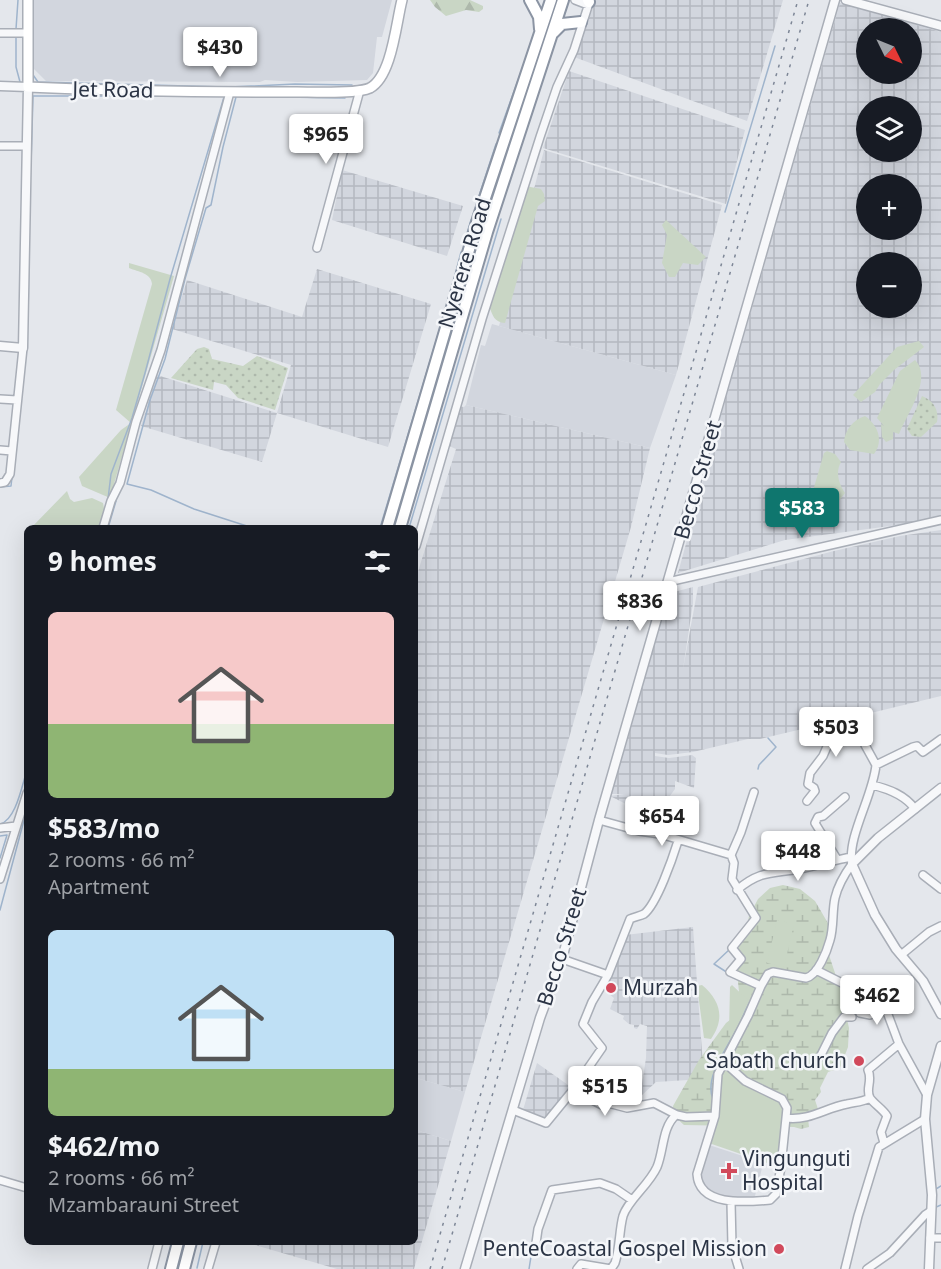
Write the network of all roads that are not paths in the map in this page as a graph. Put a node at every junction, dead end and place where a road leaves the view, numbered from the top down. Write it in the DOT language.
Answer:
graph roads {
  1 [pos="28,0"];
  2 [pos="402,0"];
  3 [pos="407,0"];
  4 [pos="530,0"];
  5 [pos="549,0"];
  6 [pos="575,0"];
  7 [pos="835,0"];
  8 [pos="846,0"];
  9 [pos="589,2"];
  10 [pos="564,4"];
  11 [pos="582,22"];
  12 [pos="941,26"];
  13 [pos="0,33"];
  14 [pos="27,33"];
  15 [pos="539,35"];
  16 [pos="552,35"];
  17 [pos="394,36"];
  18 [pos="0,86"];
  19 [pos="28,87"];
  20 [pos="360,90"];
  21 [pos="230,92"];
  22 [pos="0,146"];
  23 [pos="26,146"];
  24 [pos="317,248"];
  25 [pos="0,346"];
  26 [pos="22,348"];
  27 [pos="0,399"];
  28 [pos="17,399"];
  29 [pos="0,450"];
  30 [pos="12,451"];
  31 [pos="0,483"];
  32 [pos="941,520"];
  33 [pos="105,525"];
  34 [pos="388,525"];
  35 [pos="401,525"];
  36 [pos="418,539"];
  37 [pos="668,582"];
  38 [pos="941,739"];
  39 [pos="876,765"];
  40 [pos="872,785"];
  41 [pos="941,788"];
  42 [pos="754,792"];
  43 [pos="845,797"];
  44 [pos="807,801"];
  45 [pos="24,802"];
  46 [pos="915,809"];
  47 [pos="598,820"];
  48 [pos="16,826"];
  49 [pos="0,828"];
  50 [pos="678,841"];
  51 [pos="731,855"];
  52 [pos="837,859"];
  53 [pos="852,861"];
  54 [pos="923,875"];
  55 [pos="0,879"];
  56 [pos="941,889"];
  57 [pos="737,890"];
  58 [pos="941,926"];
  59 [pos="901,955"];
  60 [pos="562,959"];
  61 [pos="816,970"];
  62 [pos="608,975"];
  63 [pos="761,986"];
  64 [pos="884,1004"];
  65 [pos="860,1013"];
  66 [pos="941,1014"];
  67 [pos="852,1017"];
  68 [pos="899,1044"];
  69 [pos="941,1046"];
  70 [pos="820,1057"];
  71 [pos="724,1062"];
  72 [pos="573,1090"];
  73 [pos="927,1095"];
  74 [pos="870,1098"];
  75 [pos="513,1110"];
  76 [pos="676,1115"];
  77 [pos="716,1116"];
  78 [pos="786,1118"];
  79 [pos="925,1119"];
  80 [pos="884,1143"];
  81 [pos="0,1180"];
  82 [pos="24,1187"];
  83 [pos="941,1190"];
  84 [pos="933,1195"];
  85 [pos="632,1200"];
  86 [pos="731,1202"];
  87 [pos="934,1209"];
  88 [pos="930,1238"];
  89 [pos="941,1238"];
  90 [pos="536,1244"];
  91 [pos="158,1245"];
  92 [pos="177,1245"];
  93 [pos="190,1245"];
  94 [pos="215,1245"];
  95 [pos="152,1269"];
  96 [pos="171,1269"];
  97 [pos="184,1269"];
  98 [pos="208,1269"];
  99 [pos="465,1269"];
  100 [pos="577,1269"];
  101 [pos="739,1269"];
  102 [pos="845,1269"];
  103 [pos="867,1269"];
  104 [pos="929,1269"];
  1 -- 14 [label="main road"];
  2 -- 17 [label="main road"];
  3 -- 17 [label="main road"];
  4 -- 15 [label="highway"];
  5 -- 10 [label="main road"];
  5 -- 15 [label="highway, Nyerere Road"];
  6 -- 9 [label="street"];
  7 -- 37 [label="street, Becco Street"];
  8 -- 12 [label="street"];
  9 -- 11 [label="street"];
  10 -- 16 [label="highway, Nyerere Road"];
  11 -- 16 [label="highway"];
  11 -- 36 [label="street"];
  13 -- 14 [label="street"];
  14 -- 19 [label="main road"];
  15 -- 34 [label="highway, Nyerere Road"];
  16 -- 35 [label="highway, Nyerere Road"];
  17 -- 20 [label="main road"];
  18 -- 19 [label="street"];
  19 -- 21 [label="main road, Jet Road"];
  19 -- 23 [label="street"];
  20 -- 21 [label="main road, Jet Road"];
  20 -- 24 [label="street"];
  21 -- 33 [label="street"];
  22 -- 23 [label="street"];
  23 -- 26 [label="street"];
  25 -- 26 [label="street"];
  26 -- 28 [label="street"];
  27 -- 28 [label="street"];
  28 -- 30 [label="street"];
  29 -- 30 [label="street"];
  30 -- 31 [label="street"];
  32 -- 37 [label="street"];
  37 -- 47 [label="street, Becco Street"];
  38 -- 39 [label="street"];
  39 -- 40 [label="street"];
  39 -- 44 [label="street"];
  40 -- 46 [label="street"];
  40 -- 53 [label="street"];
  41 -- 46 [label="street"];
  42 -- 51 [label="street"];
  43 -- 52 [label="street"];
  45 -- 48 [label="street"];
  46 -- 53 [label="street"];
  47 -- 50 [label="street"];
  47 -- 60 [label="street, Becco Street"];
  48 -- 49 [label="street"];
  48 -- 55 [label="street"];
  50 -- 51 [label="street"];
  50 -- 62 [label="street"];
  51 -- 57 [label="street"];
  52 -- 53 [label="street"];
  52 -- 57 [label="street"];
  53 -- 59 [label="street"];
  53 -- 61 [label="street"];
  54 -- 56 [label="street"];
  57 -- 63 [label="street"];
  58 -- 59 [label="street"];
  59 -- 66 [label="street"];
  60 -- 62 [label="street"];
  60 -- 75 [label="street, Becco Street"];
  61 -- 63 [label="street"];
  61 -- 64 [label="street"];
  62 -- 72 [label="street"];
  63 -- 71 [label="street"];
  64 -- 65 [label="street"];
  64 -- 68 [label="street"];
  67 -- 70 [label="street"];
  68 -- 73 [label="street"];
  68 -- 74 [label="street"];
  69 -- 73 [label="street"];
  71 -- 77 [label="street"];
  71 -- 78 [label="street"];
  72 -- 75 [label="street"];
  72 -- 76 [label="street"];
  73 -- 79 [label="street"];
  74 -- 78 [label="street"];
  74 -- 80 [label="street"];
  75 -- 99 [label="street, Becco Street"];
  76 -- 77 [label="street"];
  76 -- 85 [label="street"];
  77 -- 86 [label="street"];
  78 -- 86 [label="street"];
  79 -- 80 [label="street"];
  79 -- 84 [label="street"];
  80 -- 102 [label="street"];
  81 -- 82 [label="street"];
  83 -- 84 [label="street"];
  84 -- 87 [label="street"];
  85 -- 90 [label="street"];
  85 -- 100 [label="street"];
  86 -- 101 [label="street"];
  87 -- 88 [label="street"];
  87 -- 103 [label="street"];
  88 -- 89 [label="street"];
  88 -- 104 [label="street"];
  91 -- 95 [label="street"];
  92 -- 96 [label="highway"];
  93 -- 97 [label="highway"];
  94 -- 98 [label="street"];
}
